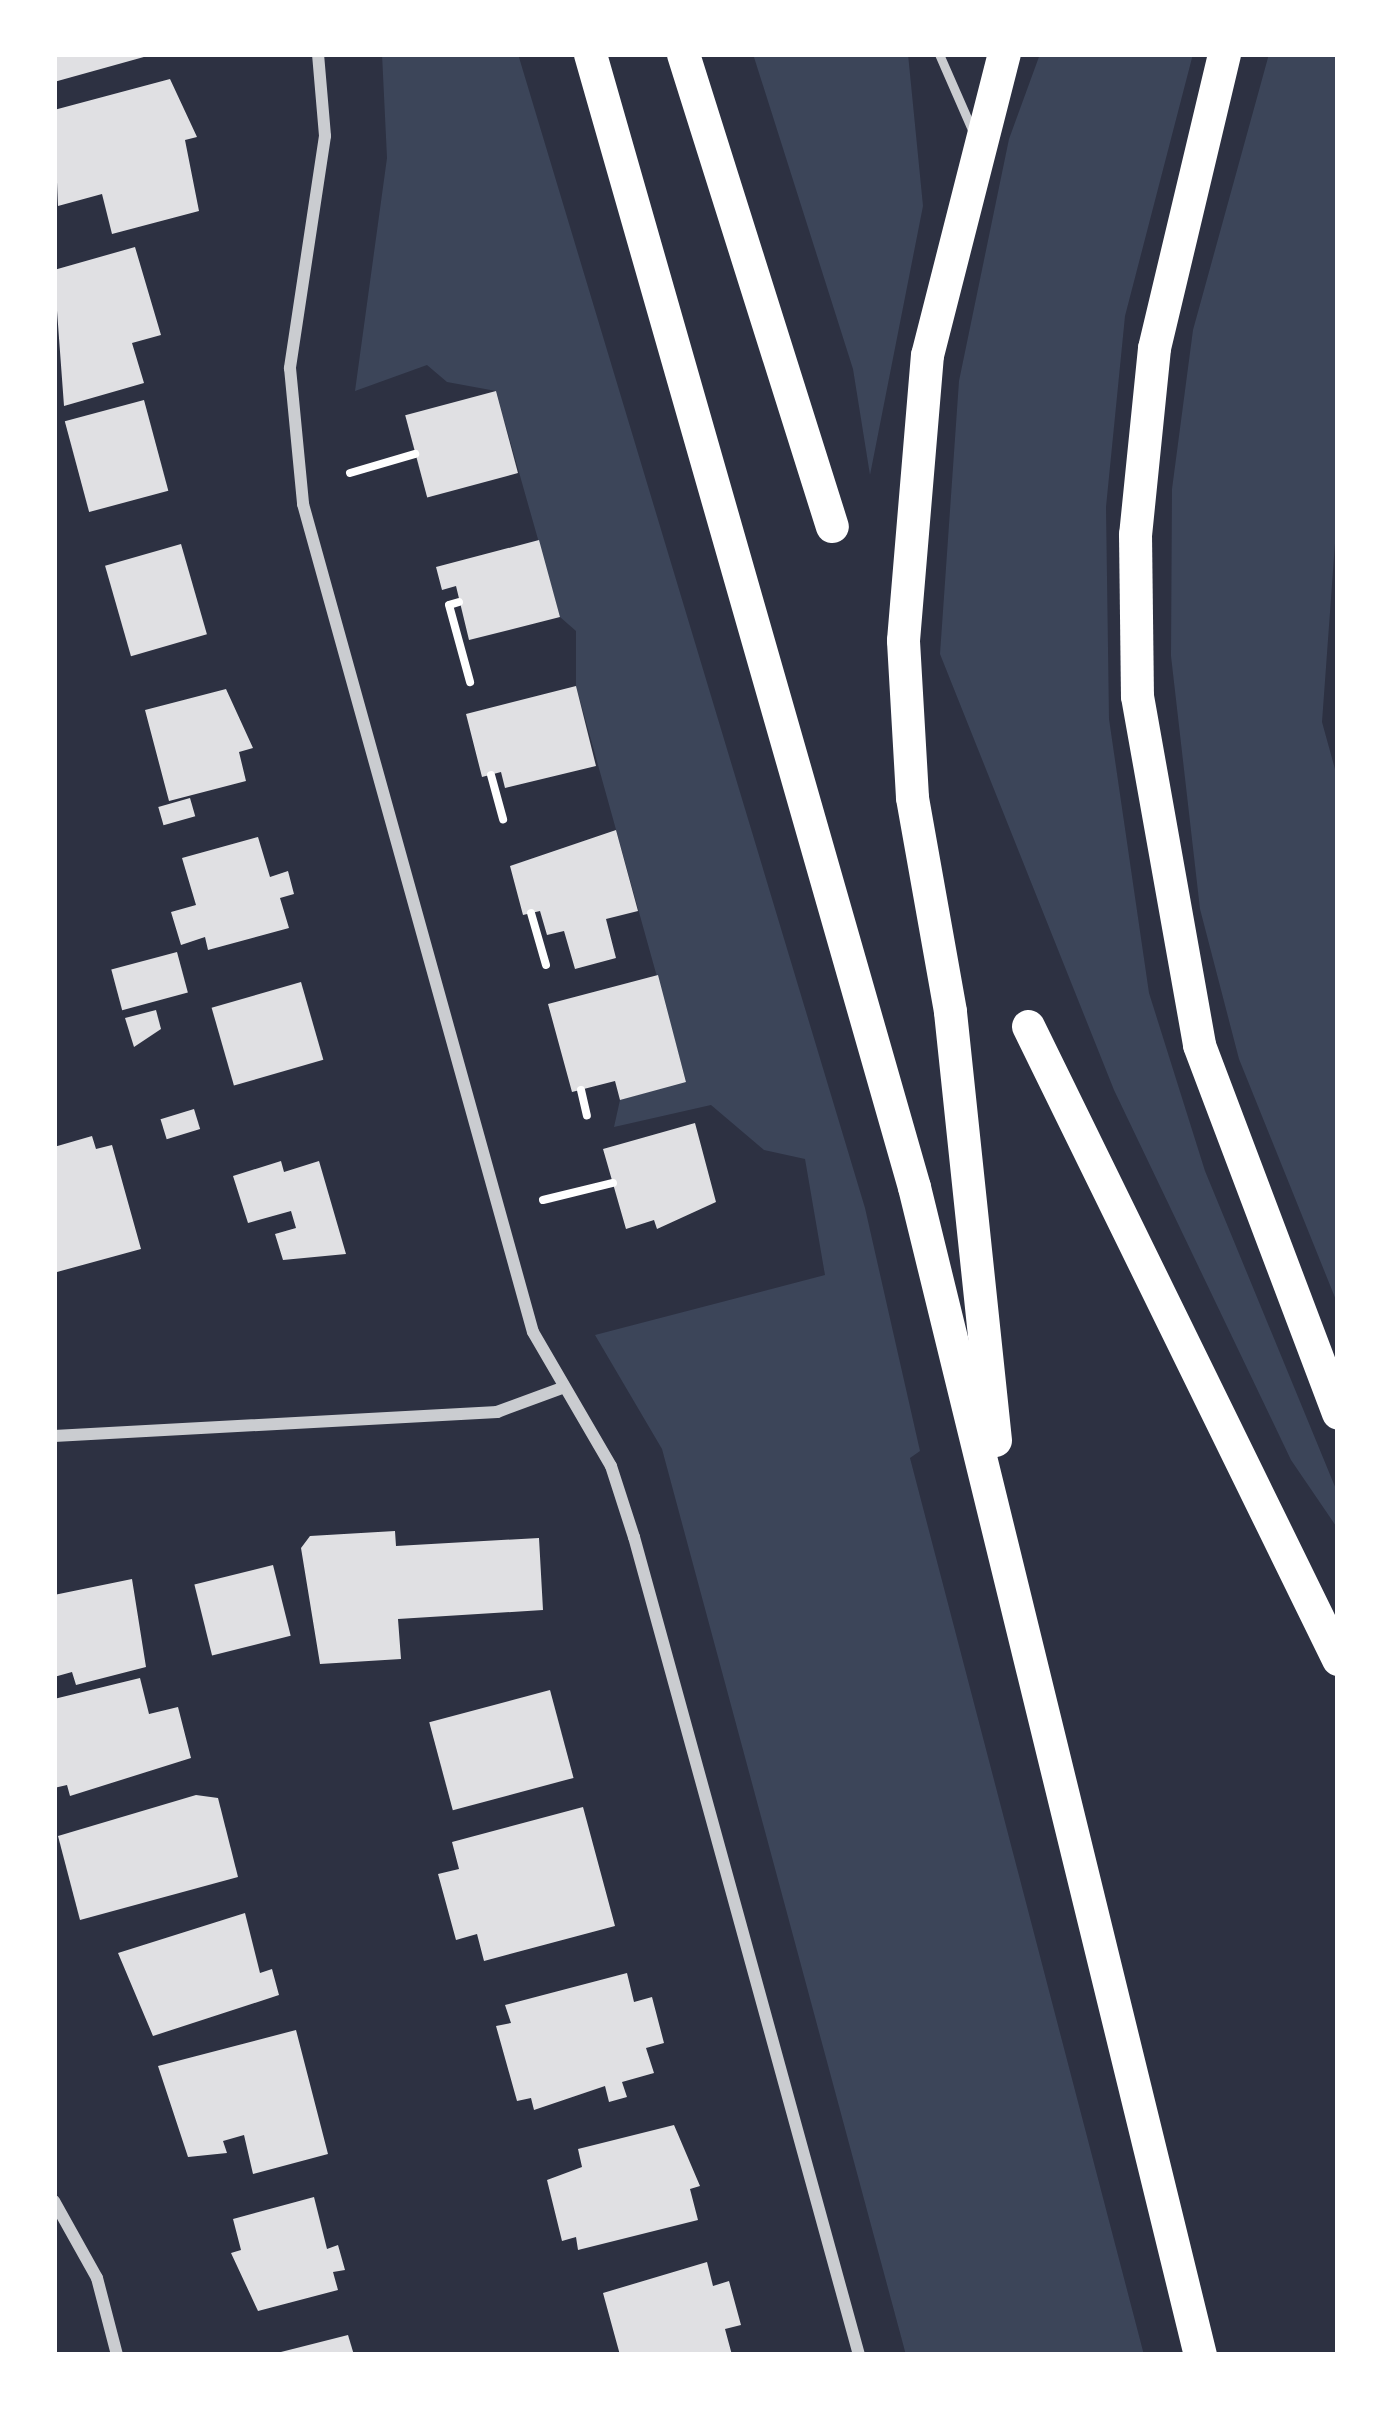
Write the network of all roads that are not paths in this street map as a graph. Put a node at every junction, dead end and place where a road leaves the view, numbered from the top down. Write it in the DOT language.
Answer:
graph roads {
  1 [pos="318,54"];
  2 [pos="590,54"];
  3 [pos="683,54"];
  4 [pos="939,54"];
  5 [pos="1004,54"];
  6 [pos="1224,54"];
  7 [pos="976,139"];
  8 [pos="832,526"];
  9 [pos="1028,1026"];
  10 [pos="562,1388"];
  11 [pos="1338,1413"];
  12 [pos="54,1436"];
  13 [pos="1006,1549"];
  14 [pos="1338,1659"];
  15 [pos="54,2201"];
  16 [pos="117,2355"];
  17 [pos="859,2355"];
  18 [pos="1200,2355"];
  1 -- 10 [label="street"];
  2 -- 13 [label="highway"];
  3 -- 8 [label="highway"];
  4 -- 7 [label="lane"];
  5 -- 7 [label="highway"];
  6 -- 11 [label="highway"];
  7 -- 13 [label="highway"];
  9 -- 14 [label="highway"];
  10 -- 12 [label="street"];
  10 -- 17 [label="street"];
  13 -- 18 [label="highway"];
  15 -- 16 [label="street"];
}
